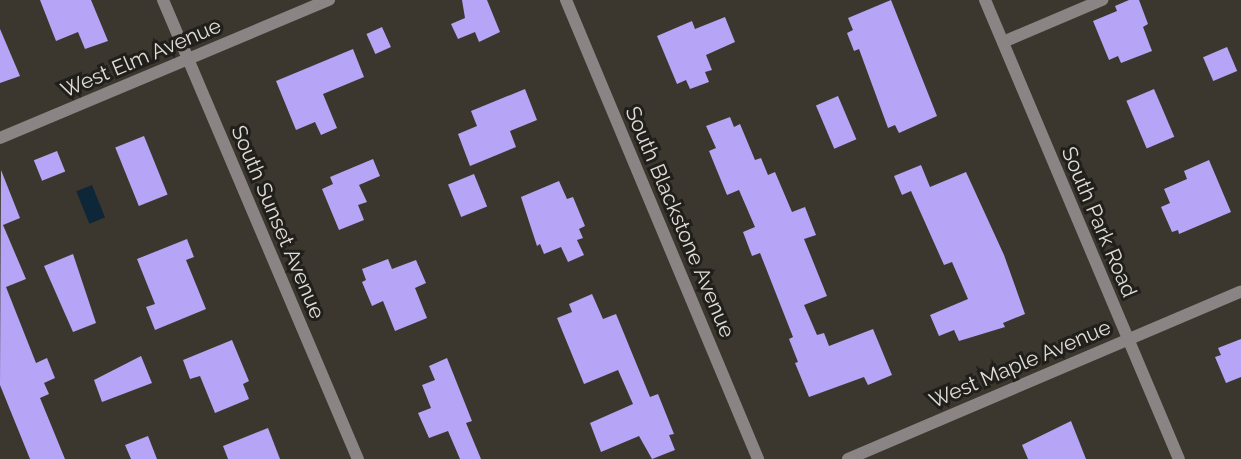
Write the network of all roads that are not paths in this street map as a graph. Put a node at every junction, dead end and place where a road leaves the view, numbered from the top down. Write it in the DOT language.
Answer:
graph roads {
  1 [pos="163,0"];
  2 [pos="329,0"];
  3 [pos="566,0"];
  4 [pos="985,0"];
  5 [pos="1102,0"];
  6 [pos="1003,42"];
  7 [pos="189,59"];
  8 [pos="0,138"];
  9 [pos="1241,291"];
  10 [pos="1127,340"];
  11 [pos="358,459"];
  12 [pos="758,459"];
  13 [pos="848,459"];
  14 [pos="1179,459"];
  1 -- 7 [label="street, South Sunset Avenue"];
  2 -- 7 [label="street, West Elm Avenue"];
  3 -- 12 [label="street, South Blackstone Avenue"];
  4 -- 6 [label="street, South Park Road"];
  5 -- 6 [label="street"];
  6 -- 10 [label="street, South Park Road"];
  7 -- 8 [label="street, West Elm Avenue"];
  7 -- 11 [label="street, South Sunset Avenue"];
  9 -- 10 [label="street, West Maple Avenue"];
  10 -- 13 [label="street, West Maple Avenue"];
  10 -- 14 [label="street, South Park Road"];
}
